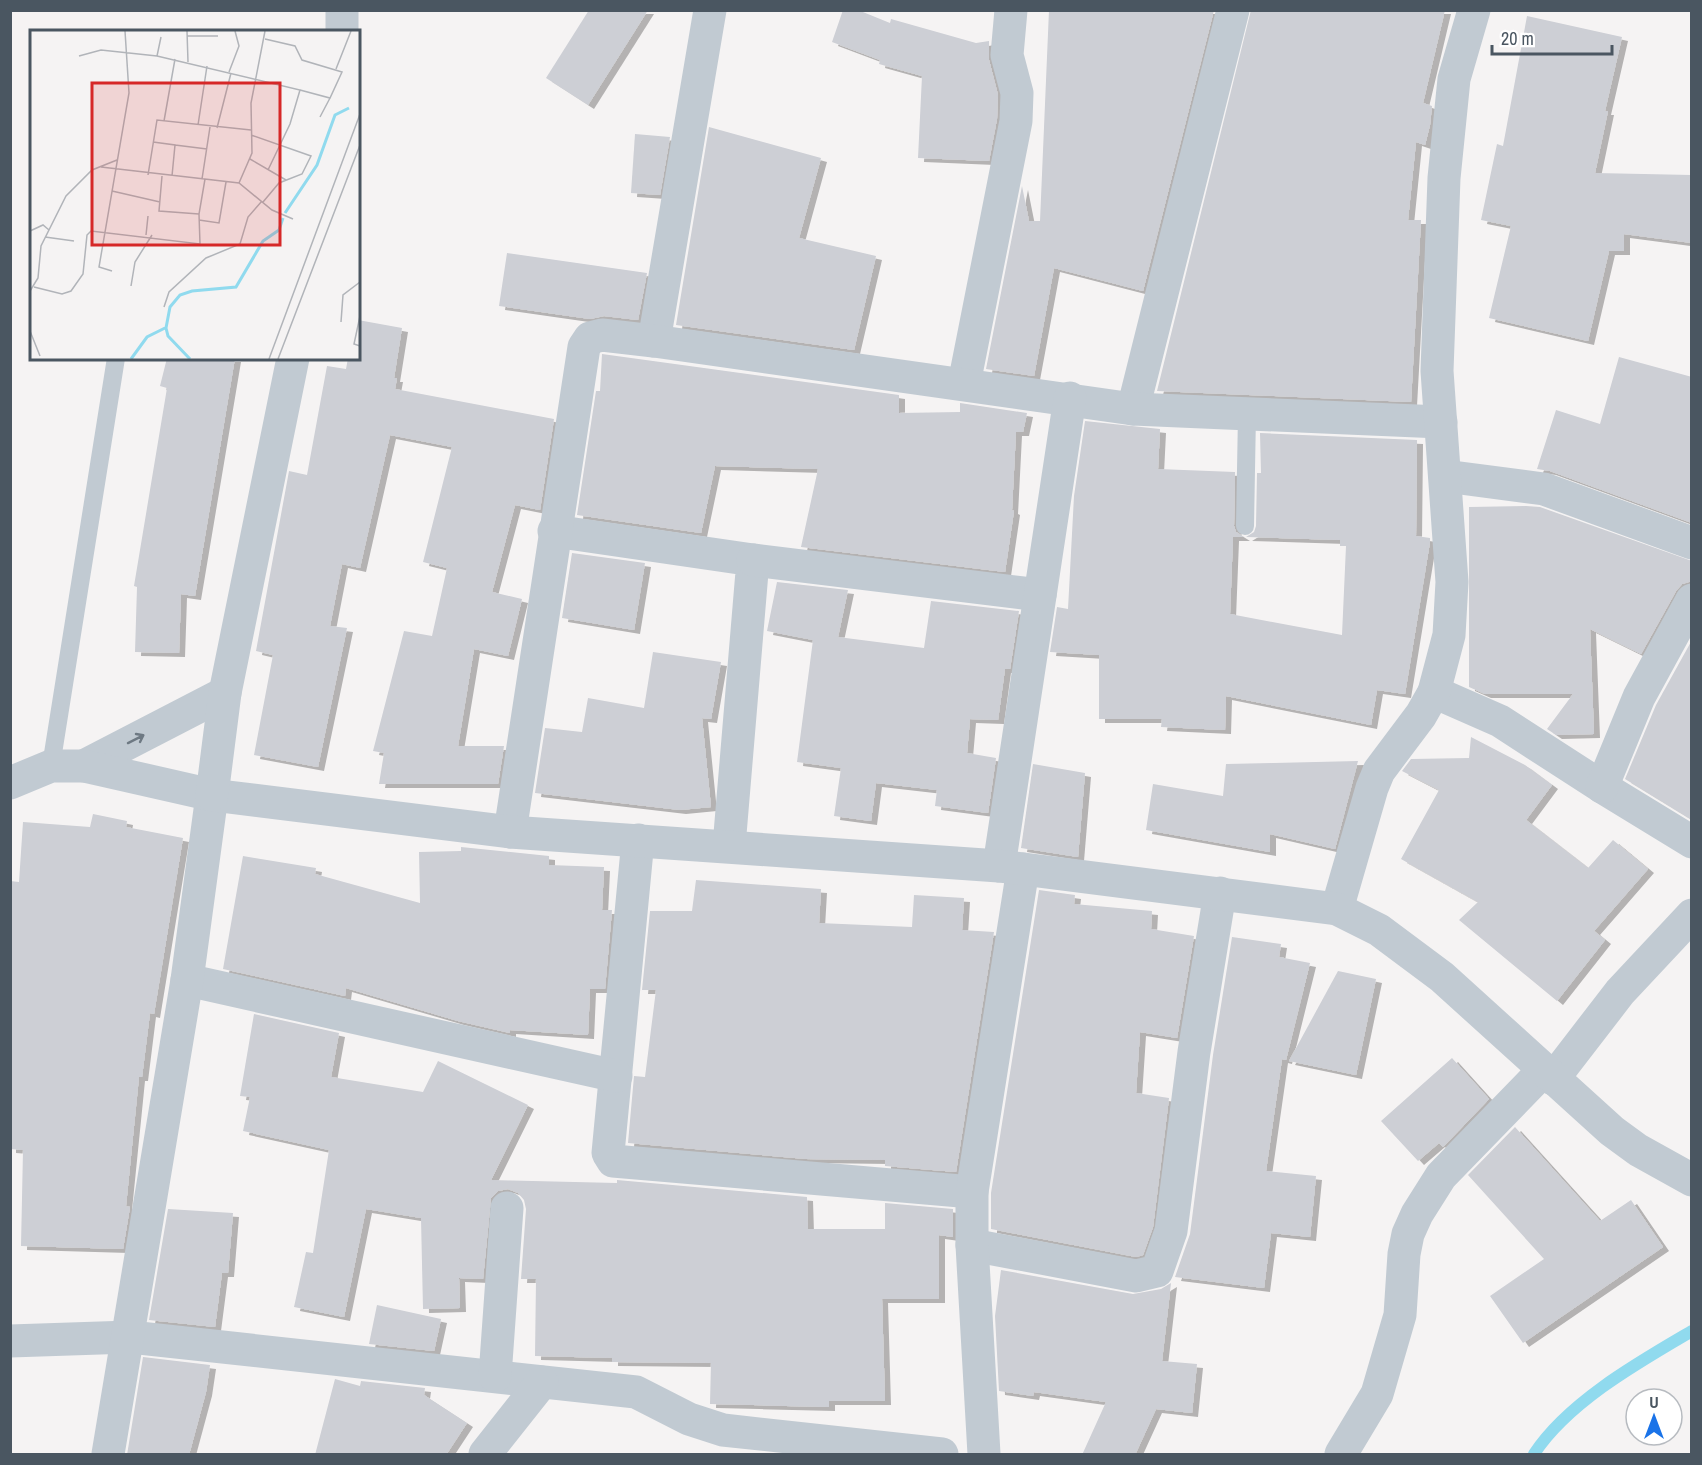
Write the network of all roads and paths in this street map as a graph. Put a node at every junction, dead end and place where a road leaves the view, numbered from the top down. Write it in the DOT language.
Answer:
graph roads {
  1 [pos="342,10"];
  2 [pos="710,10"];
  3 [pos="1011,10"];
  4 [pos="1233,10"];
  5 [pos="1474,10"];
  6 [pos="342,30"];
  7 [pos="654,341"];
  8 [pos="116,360"];
  9 [pos="293,360"];
  10 [pos="964,384"];
  11 [pos="1070,398"];
  12 [pos="1133,409"];
  13 [pos="1247,414"];
  14 [pos="1441,422"];
  15 [pos="1445,476"];
  16 [pos="1245,526"];
  17 [pos="554,531"];
  18 [pos="1692,543"];
  19 [pos="753,560"];
  20 [pos="1040,595"];
  21 [pos="1692,600"];
  22 [pos="1434,692"];
  23 [pos="225,693"];
  24 [pos="51,766"];
  25 [pos="84,766"];
  26 [pos="10,783"];
  27 [pos="1602,787"];
  28 [pos="212,795"];
  29 [pos="510,832"];
  30 [pos="638,840"];
  31 [pos="1692,842"];
  32 [pos="729,846"];
  33 [pos="1011,868"];
  34 [pos="1220,893"];
  35 [pos="1336,909"];
  36 [pos="1692,915"];
  37 [pos="187,980"];
  38 [pos="1548,1075"];
  39 [pos="616,1076"];
  40 [pos="1692,1180"];
  41 [pos="972,1192"];
  42 [pos="507,1208"];
  43 [pos="972,1245"];
  44 [pos="130,1336"];
  45 [pos="10,1341"];
  46 [pos="495,1376"];
  47 [pos="542,1382"];
  48 [pos="108,1455"];
  49 [pos="485,1455"];
  50 [pos="942,1455"];
  51 [pos="984,1455"];
  52 [pos="1341,1455"];
  1 -- 6 [label="street"];
  2 -- 7 [label="street"];
  3 -- 10 [label="street"];
  4 -- 12 [label="street"];
  5 -- 14 [label="street"];
  7 -- 10 [label="street"];
  7 -- 17 [label="street"];
  8 -- 24 [label="lane"];
  9 -- 23 [label="street"];
  10 -- 11 [label="street"];
  11 -- 12 [label="street"];
  11 -- 20 [label="street"];
  12 -- 13 [label="street"];
  13 -- 14 [label="street"];
  13 -- 16 [label="lane"];
  14 -- 15 [label="street"];
  15 -- 18 [label="street"];
  15 -- 22 [label="street"];
  17 -- 19 [label="street"];
  17 -- 29 [label="street"];
  19 -- 20 [label="street"];
  19 -- 32 [label="street"];
  20 -- 33 [label="street"];
  21 -- 27 [label="street"];
  22 -- 27 [label="street"];
  22 -- 35 [label="street"];
  25 -- 23 [label="street, one-way"];
  23 -- 28 [label="street"];
  24 -- 25 [label="street"];
  24 -- 26 [label="street"];
  25 -- 28 [label="street"];
  27 -- 31 [label="street"];
  28 -- 29 [label="street"];
  28 -- 37 [label="street"];
  29 -- 30 [label="street"];
  30 -- 32 [label="street"];
  30 -- 39 [label="street"];
  32 -- 33 [label="street"];
  33 -- 34 [label="street"];
  33 -- 41 [label="street"];
  34 -- 35 [label="street"];
  34 -- 43 [label="street"];
  35 -- 38 [label="street"];
  36 -- 38 [label="street"];
  37 -- 39 [label="street"];
  37 -- 44 [label="street"];
  38 -- 40 [label="street"];
  38 -- 52 [label="street"];
  39 -- 41 [label="street"];
  41 -- 43 [label="street"];
  42 -- 46 [label="street"];
  43 -- 51 [label="street"];
  44 -- 45 [label="street"];
  44 -- 46 [label="street"];
  44 -- 48 [label="street"];
  46 -- 47 [label="street"];
  47 -- 49 [label="street"];
  47 -- 50 [label="street"];
}
